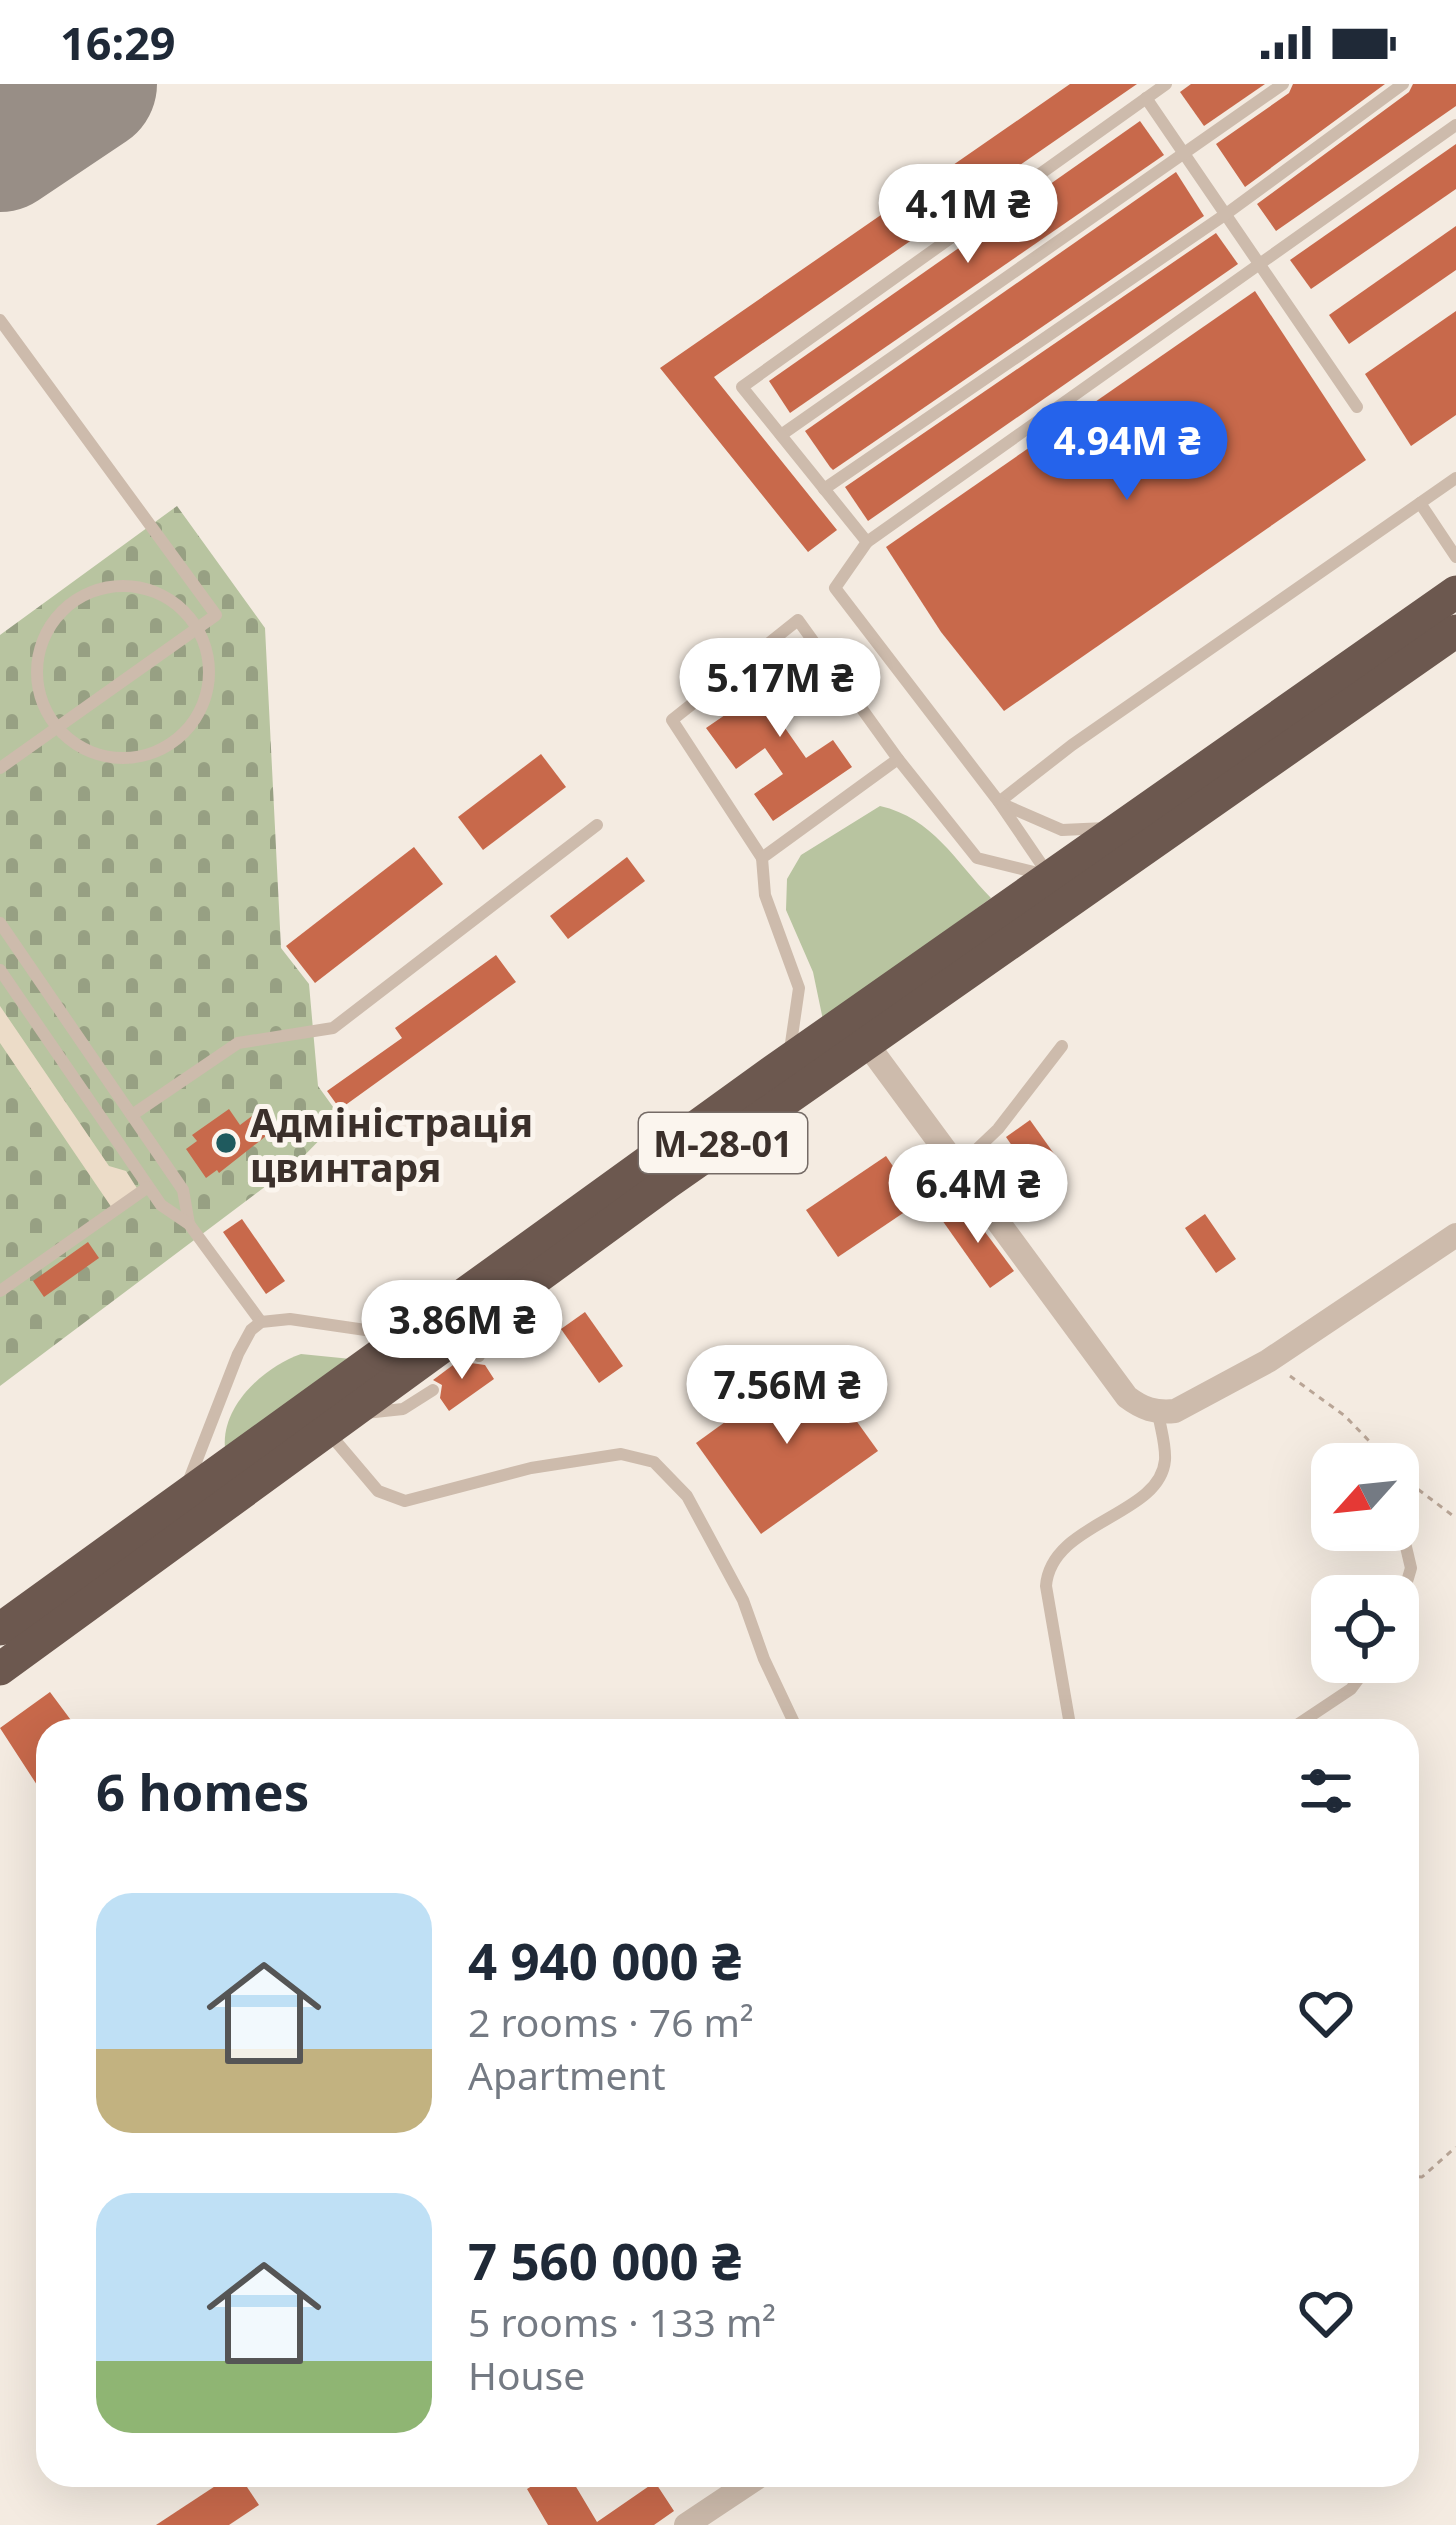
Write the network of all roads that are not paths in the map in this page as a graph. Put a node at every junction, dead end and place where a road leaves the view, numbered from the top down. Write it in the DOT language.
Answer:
graph roads {
  1 [pos="1166,84"];
  2 [pos="1283,84"];
  3 [pos="1403,84"];
  4 [pos="1146,98"];
  5 [pos="1456,125"];
  6 [pos="1183,152"];
  7 [pos="1226,214"];
  8 [pos="1260,264"];
  9 [pos="0,320"];
  10 [pos="1357,406"];
  11 [pos="781,435"];
  12 [pos="1456,478"];
  13 [pos="824,489"];
  14 [pos="1420,503"];
  15 [pos="867,542"];
  16 [pos="1456,557"];
  17 [pos="1456,592"];
  18 [pos="198,628"];
  19 [pos="1456,631"];
  20 [pos="56,728"];
  21 [pos="898,759"];
  22 [pos="0,768"];
  23 [pos="999,802"];
  24 [pos="597,825"];
  25 [pos="1119,827"];
  26 [pos="762,858"];
  27 [pos="1049,875"];
  28 [pos="0,923"];
  29 [pos="0,970"];
  30 [pos="867,1044"];
  31 [pos="1062,1046"];
  32 [pos="788,1060"];
  33 [pos="132,1115"];
  34 [pos="958,1167"];
  35 [pos="148,1187"];
  36 [pos="189,1224"];
  37 [pos="1456,1235"];
  38 [pos="0,1291"];
  39 [pos="503,1302"];
  40 [pos="261,1322"];
  41 [pos="406,1335"];
  42 [pos="479,1357"];
  43 [pos="434,1390"];
  44 [pos="1158,1412"];
  45 [pos="336,1423"];
  46 [pos="182,1497"];
  47 [pos="0,1629"];
  48 [pos="0,1669"];
  49 [pos="1356,1683"];
  50 [pos="792,1719"];
  51 [pos="1069,1719"];
  52 [pos="1306,1719"];
  53 [pos="743,2487"];
  54 [pos="686,2525"];
  1 -- 4 [label="lane"];
  2 -- 6 [label="lane"];
  3 -- 7 [label="lane"];
  4 -- 6 [label="lane"];
  4 -- 11 [label="lane"];
  5 -- 8 [label="lane"];
  6 -- 7 [label="lane"];
  6 -- 11 [label="lane"];
  7 -- 8 [label="lane"];
  7 -- 13 [label="lane"];
  8 -- 10 [label="lane"];
  8 -- 15 [label="lane"];
  9 -- 18 [label="lane"];
  11 -- 13 [label="lane"];
  12 -- 14 [label="lane"];
  13 -- 15 [label="lane"];
  14 -- 16 [label="lane"];
  14 -- 23 [label="lane"];
  15 -- 23 [label="lane"];
  17 -- 25 [label="highway, М-28-01"];
  18 -- 20 [label="lane"];
  18 -- 20 [label="lane"];
  18 -- 20 [label="lane"];
  19 -- 30 [label="highway, М-28-01"];
  20 -- 22 [label="lane"];
  21 -- 26 [label="lane"];
  21 -- 26 [label="lane"];
  21 -- 27 [label="lane"];
  23 -- 25 [label="lane"];
  23 -- 27 [label="lane"];
  24 -- 33 [label="lane"];
  25 -- 27 [label="highway, М-28-01"];
  26 -- 32 [label="lane"];
  27 -- 32 [label="highway, М-28-01"];
  28 -- 33 [label="lane"];
  29 -- 35 [label="lane"];
  30 -- 34 [label="street"];
  30 -- 39 [label="highway, М-28-01"];
  31 -- 34 [label="lane"];
  32 -- 41 [label="highway, М-28-01"];
  33 -- 36 [label="lane"];
  34 -- 44 [label="street"];
  35 -- 36 [label="lane"];
  35 -- 38 [label="lane"];
  36 -- 40 [label="lane"];
  37 -- 44 [label="street"];
  39 -- 42 [label="lane"];
  39 -- 45 [label="highway, М-28-01"];
  40 -- 41 [label="lane"];
  40 -- 46 [label="lane"];
  41 -- 46 [label="highway, М-28-01"];
  43 -- 45 [label="lane"];
  44 -- 51 [label="lane"];
  45 -- 48 [label="highway, М-28-01"];
  45 -- 50 [label="lane"];
  46 -- 47 [label="highway, М-28-01"];
  49 -- 52 [label="lane"];
  53 -- 54 [label="street"];
}
